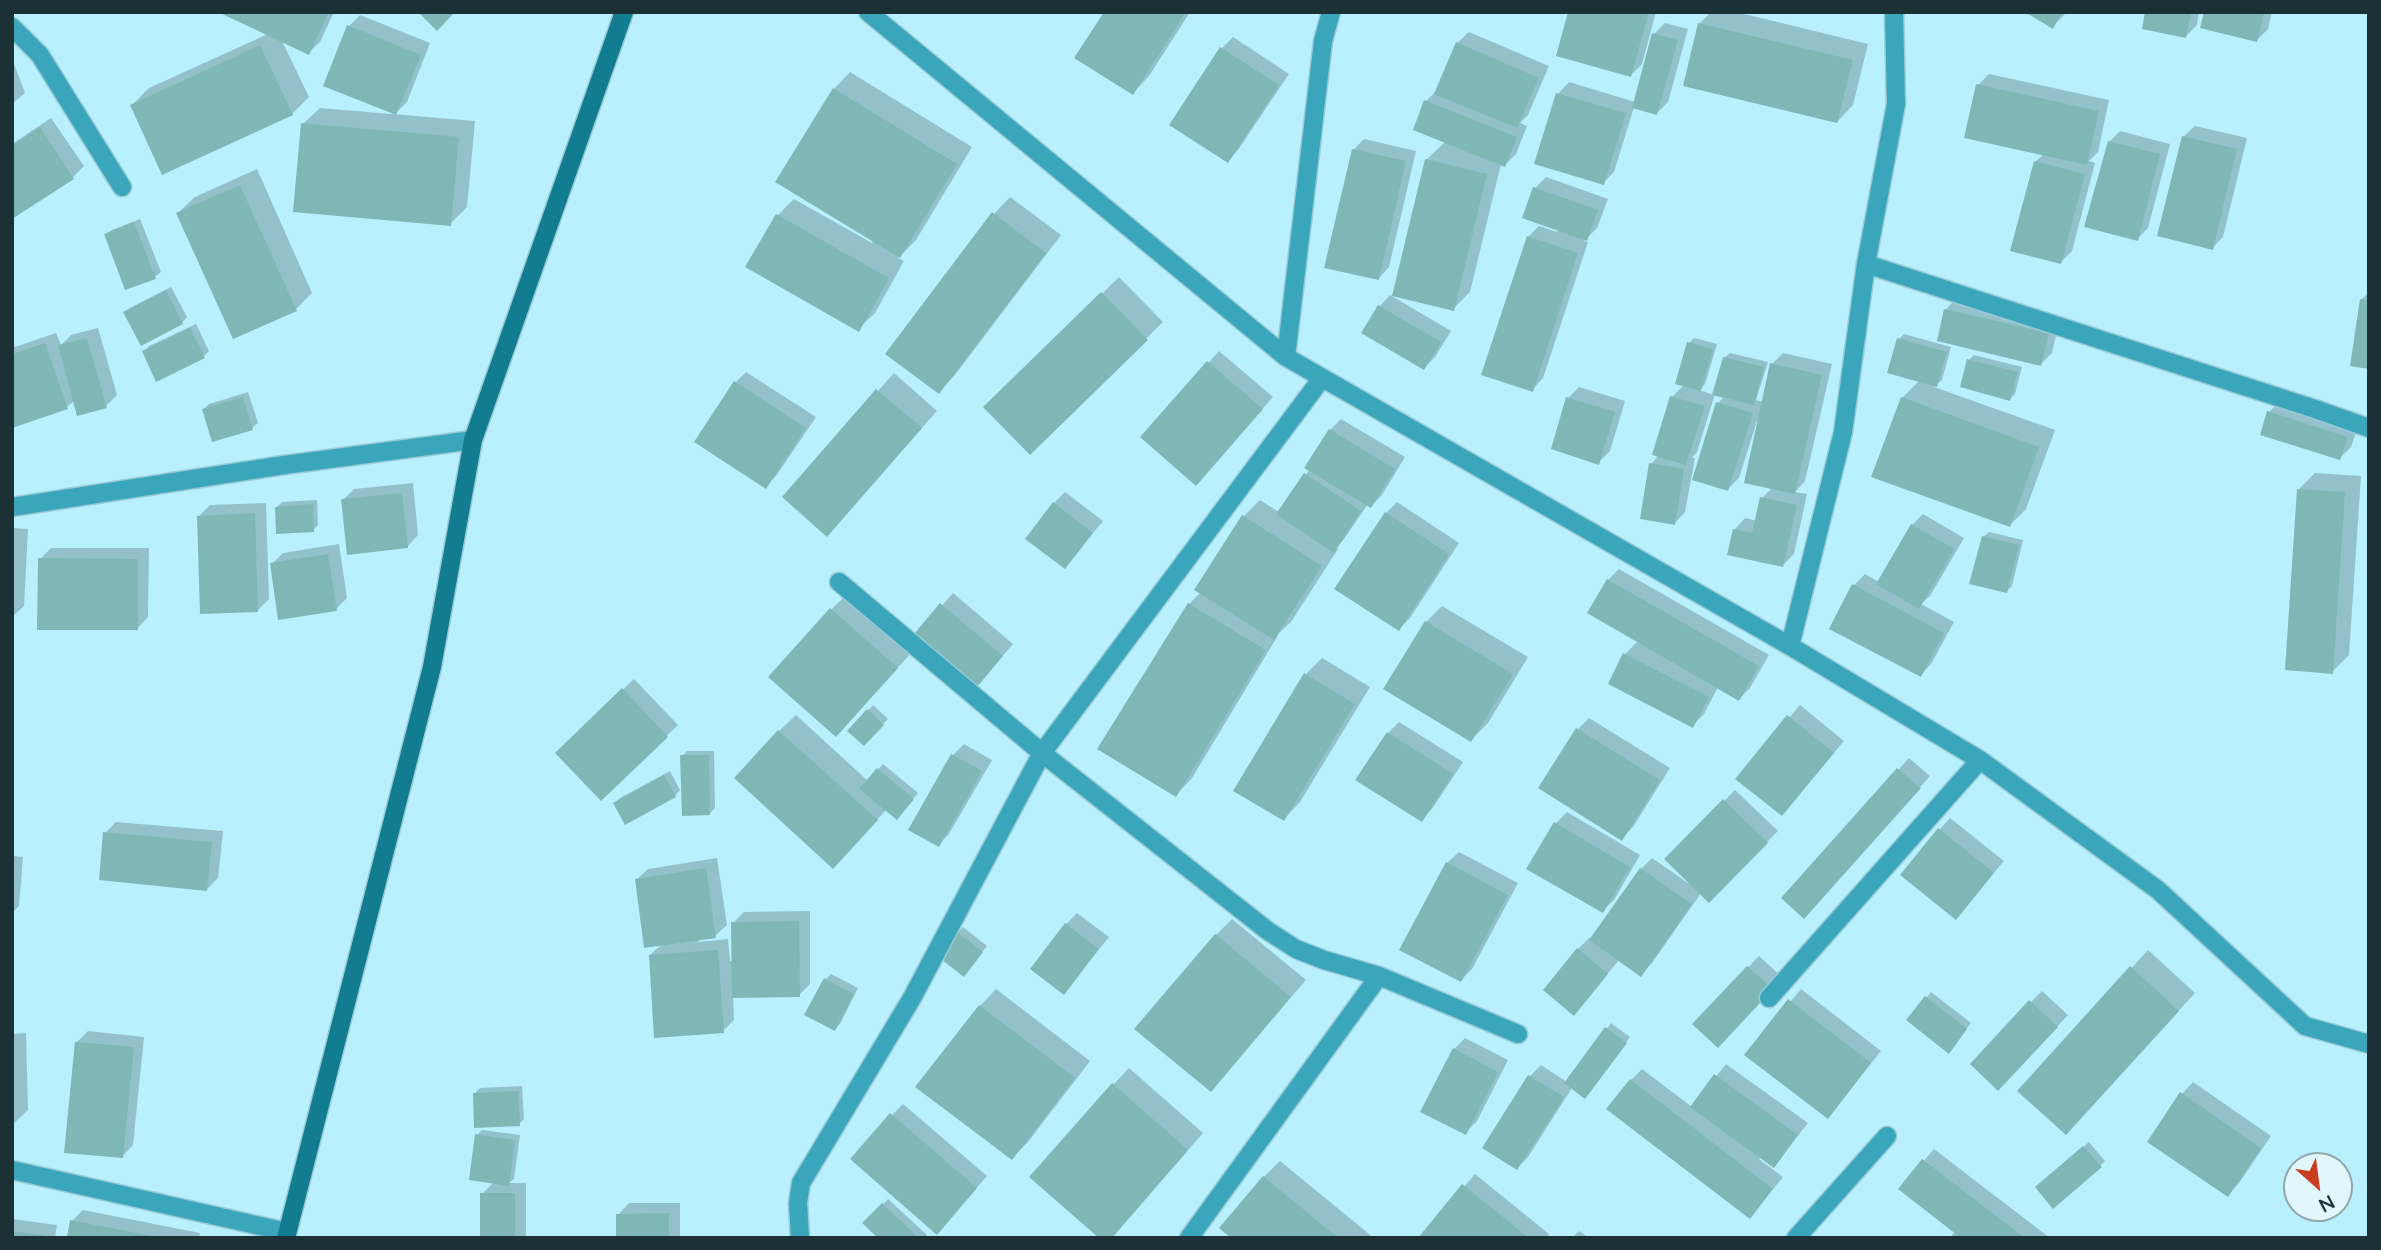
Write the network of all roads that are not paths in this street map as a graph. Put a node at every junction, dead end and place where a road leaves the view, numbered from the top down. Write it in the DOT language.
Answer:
graph roads {
  1 [pos="624,12"];
  2 [pos="868,12"];
  3 [pos="1331,12"];
  4 [pos="1894,12"];
  5 [pos="12,27"];
  6 [pos="122,187"];
  7 [pos="1866,264"];
  8 [pos="1286,357"];
  9 [pos="1322,378"];
  10 [pos="2369,428"];
  11 [pos="473,440"];
  12 [pos="12,507"];
  13 [pos="839,582"];
  14 [pos="1790,646"];
  15 [pos="1042,753"];
  16 [pos="1980,760"];
  17 [pos="1379,976"];
  18 [pos="1769,998"];
  19 [pos="1518,1034"];
  20 [pos="2369,1044"];
  21 [pos="1887,1136"];
  22 [pos="12,1170"];
  23 [pos="286,1235"];
  24 [pos="800,1238"];
  25 [pos="1189,1238"];
  26 [pos="1796,1238"];
  1 -- 11 [label="street"];
  2 -- 8 [label="street"];
  3 -- 8 [label="street"];
  4 -- 7 [label="street"];
  5 -- 6 [label="street"];
  7 -- 10 [label="street"];
  7 -- 14 [label="street"];
  8 -- 9 [label="street"];
  9 -- 14 [label="street"];
  9 -- 15 [label="street"];
  11 -- 12 [label="street"];
  11 -- 23 [label="street"];
  13 -- 15 [label="street"];
  14 -- 16 [label="street"];
  15 -- 17 [label="street"];
  15 -- 24 [label="street"];
  16 -- 18 [label="street"];
  16 -- 20 [label="street"];
  17 -- 19 [label="street"];
  17 -- 25 [label="street"];
  21 -- 26 [label="street"];
  22 -- 23 [label="street"];
}
